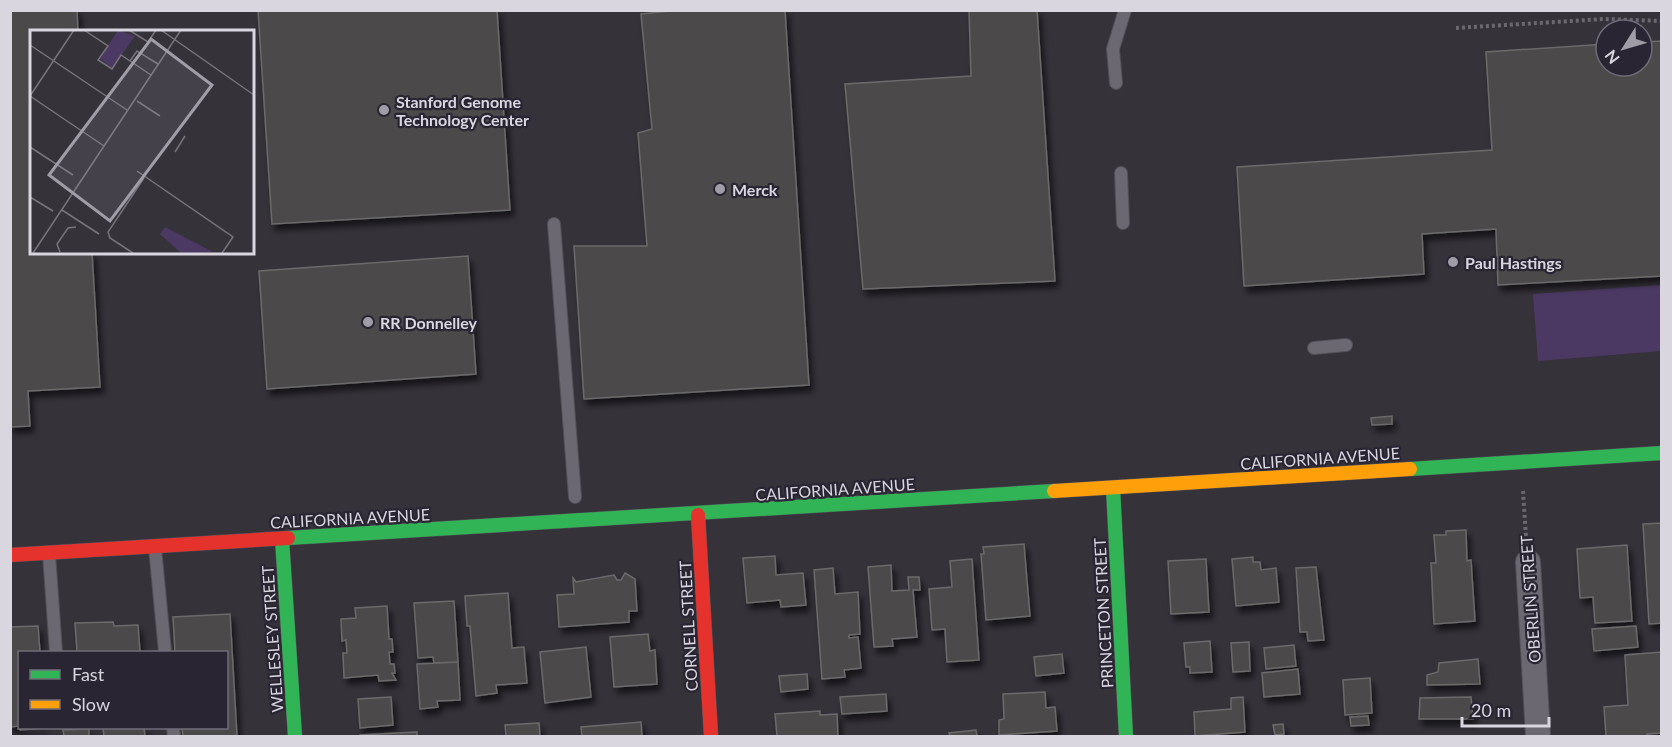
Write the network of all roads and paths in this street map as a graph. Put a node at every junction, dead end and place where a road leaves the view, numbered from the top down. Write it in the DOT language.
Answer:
graph roads {
  1 [pos="1125,10"];
  2 [pos="1662,21"];
  3 [pos="1456,28"];
  4 [pos="1116,83"];
  5 [pos="1120,173"];
  6 [pos="1123,223"];
  7 [pos="554,224"];
  8 [pos="1346,345"];
  9 [pos="1314,348"];
  10 [pos="1662,453"];
  11 [pos="1522,462"];
  12 [pos="1113,488"];
  13 [pos="575,497"];
  14 [pos="698,515"];
  15 [pos="282,539"];
  16 [pos="155,546"];
  17 [pos="49,553"];
  18 [pos="10,555"];
  19 [pos="1528,562"];
  20 [pos="56,651"];
  21 [pos="165,651"];
  22 [pos="295,736"];
  23 [pos="711,736"];
  24 [pos="1126,736"];
  25 [pos="1539,736"];
  1 -- 4 [label="lane"];
  2 -- 3 [label="path"];
  5 -- 6 [label="lane"];
  7 -- 13 [label="lane"];
  8 -- 9 [label="lane"];
  10 -- 11 [label="street, CALIFORNIA AVENUE"];
  11 -- 12 [label="street, CALIFORNIA AVENUE"];
  11 -- 19 [label="path, OBERLIN STREET"];
  12 -- 14 [label="street, CALIFORNIA AVENUE"];
  12 -- 24 [label="street, PRINCETON STREET"];
  14 -- 15 [label="street, CALIFORNIA AVENUE"];
  14 -- 23 [label="street, CORNELL STREET"];
  15 -- 16 [label="street, CALIFORNIA AVENUE"];
  15 -- 22 [label="street, WELLESLEY STREET"];
  16 -- 17 [label="street, CALIFORNIA AVENUE"];
  16 -- 21 [label="lane"];
  17 -- 18 [label="street, CALIFORNIA AVENUE"];
  17 -- 20 [label="lane"];
  19 -- 25 [label="street, OBERLIN STREET"];
}
